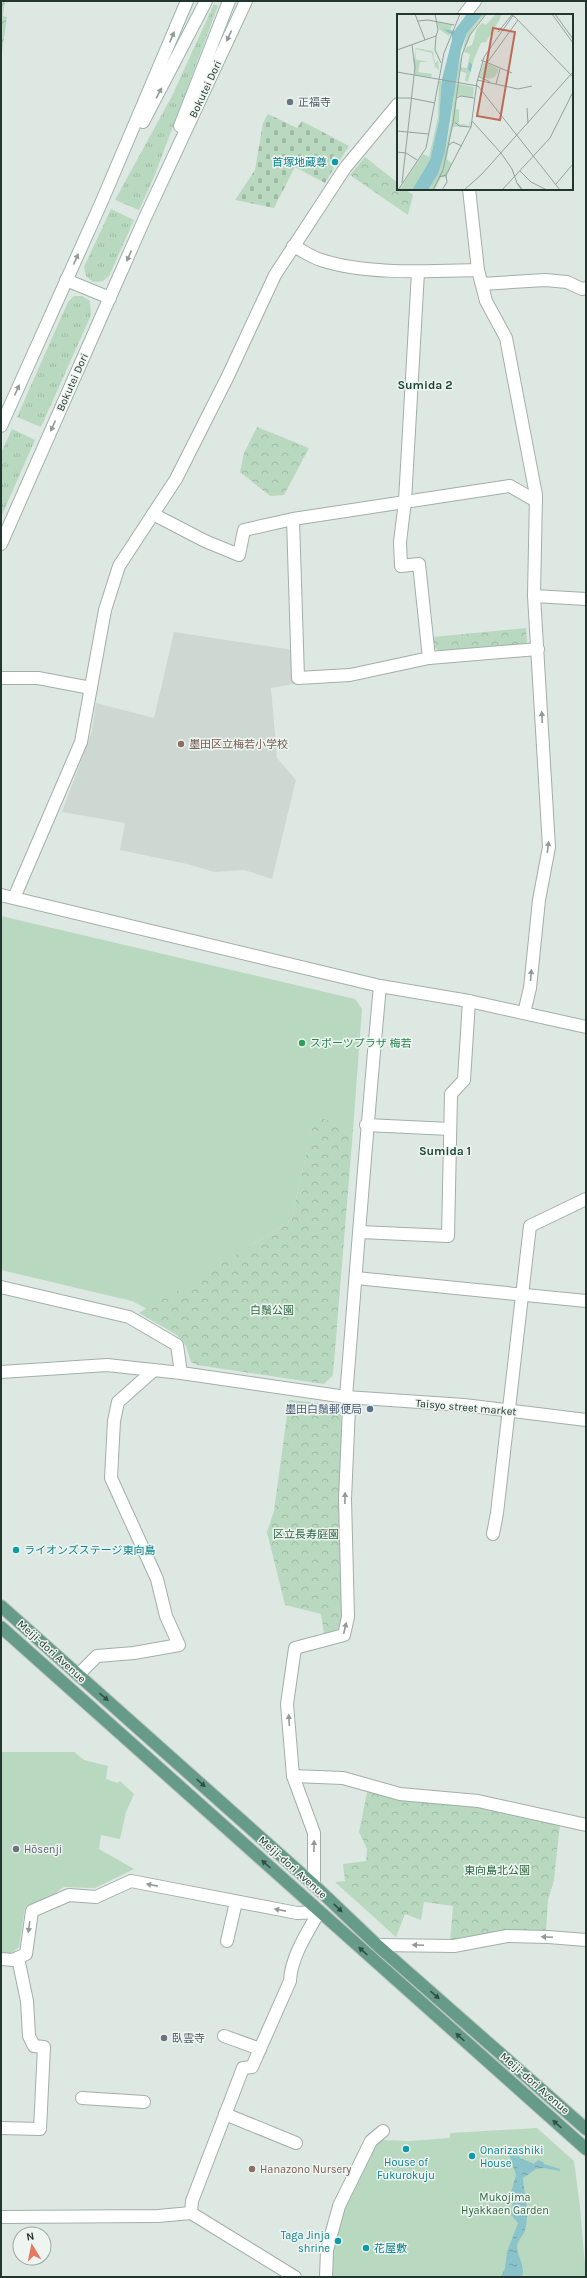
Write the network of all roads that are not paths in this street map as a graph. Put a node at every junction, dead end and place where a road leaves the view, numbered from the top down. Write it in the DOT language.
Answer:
graph roads {
  1 [pos="187,1"];
  2 [pos="206,1"];
  3 [pos="229,1"];
  4 [pos="246,1"];
  5 [pos="475,1"];
  6 [pos="465,14"];
  7 [pos="397,105"];
  8 [pos="469,190"];
  9 [pos="102,201"];
  10 [pos="144,220"];
  11 [pos="293,246"];
  12 [pos="478,270"];
  13 [pos="418,272"];
  14 [pos="66,280"];
  15 [pos="482,284"];
  16 [pos="586,288"];
  17 [pos="110,298"];
  18 [pos="1,426"];
  19 [pos="405,501"];
  20 [pos="536,501"];
  21 [pos="153,514"];
  22 [pos="293,519"];
  23 [pos="1,544"];
  24 [pos="534,596"];
  25 [pos="586,600"];
  26 [pos="538,650"];
  27 [pos="429,658"];
  28 [pos="1,678"];
  29 [pos="91,688"];
  30 [pos="1,895"];
  31 [pos="14,898"];
  32 [pos="380,986"];
  33 [pos="470,1001"];
  34 [pos="524,1014"];
  35 [pos="586,1027"];
  36 [pos="366,1125"];
  37 [pos="450,1129"];
  38 [pos="586,1199"];
  39 [pos="360,1232"];
  40 [pos="356,1278"];
  41 [pos="1,1287"];
  42 [pos="523,1295"];
  43 [pos="586,1301"];
  44 [pos="154,1370"];
  45 [pos="1,1372"];
  46 [pos="181,1373"];
  47 [pos="346,1397"];
  48 [pos="510,1410"];
  49 [pos="586,1420"];
  50 [pos="493,1534"];
  51 [pos="1,1606"];
  52 [pos="1,1627"];
  53 [pos="78,1675"];
  54 [pos="293,1776"];
  55 [pos="586,1825"];
  56 [pos="314,1885"];
  57 [pos="236,1902"];
  58 [pos="318,1912"];
  59 [pos="586,1940"];
  60 [pos="228,1941"];
  61 [pos="377,1945"];
  62 [pos="18,1958"];
  63 [pos="1,1959"];
  64 [pos="224,2036"];
  65 [pos="260,2049"];
  66 [pos="82,2098"];
  67 [pos="144,2102"];
  68 [pos="225,2114"];
  69 [pos="1,2128"];
  70 [pos="586,2129"];
  71 [pos="383,2131"];
  72 [pos="296,2143"];
  73 [pos="586,2150"];
  74 [pos="190,2213"];
  75 [pos="1,2217"];
  76 [pos="295,2277"];
  77 [pos="326,2277"];
  9 -- 1 [label="street, one-way"];
  9 -- 2 [label="street, one-way"];
  3 -- 10 [label="street, Bokutei Dori"];
  4 -- 10 [label="street, Bokutei Dori, one-way"];
  5 -- 6 [label="street"];
  7 -- 11 [label="street"];
  8 -- 12 [label="street"];
  14 -- 9 [label="street, one-way"];
  10 -- 17 [label="street, Bokutei Dori, one-way"];
  11 -- 13 [label="street"];
  11 -- 21 [label="street"];
  12 -- 13 [label="street"];
  12 -- 15 [label="street"];
  13 -- 19 [label="street"];
  14 -- 17 [label="street"];
  18 -- 14 [label="street, one-way"];
  15 -- 16 [label="street"];
  15 -- 20 [label="street"];
  17 -- 23 [label="street, Bokutei Dori, one-way"];
  19 -- 20 [label="street"];
  19 -- 22 [label="street"];
  19 -- 27 [label="street"];
  20 -- 24 [label="street"];
  21 -- 22 [label="street"];
  21 -- 29 [label="street"];
  22 -- 27 [label="street"];
  24 -- 25 [label="street"];
  24 -- 26 [label="street"];
  26 -- 27 [label="street"];
  34 -- 26 [label="street, one-way"];
  28 -- 29 [label="street"];
  29 -- 31 [label="street"];
  30 -- 31 [label="street"];
  31 -- 32 [label="street"];
  32 -- 33 [label="street"];
  32 -- 36 [label="street"];
  33 -- 34 [label="street"];
  33 -- 37 [label="street"];
  34 -- 35 [label="street"];
  36 -- 37 [label="street"];
  36 -- 39 [label="street"];
  37 -- 39 [label="street"];
  38 -- 42 [label="street"];
  39 -- 40 [label="street"];
  40 -- 42 [label="street"];
  40 -- 47 [label="street"];
  41 -- 46 [label="street"];
  42 -- 43 [label="street"];
  42 -- 48 [label="street"];
  44 -- 45 [label="street, Taisyo street market"];
  44 -- 46 [label="street, Taisyo street market"];
  44 -- 53 [label="street"];
  46 -- 47 [label="street, Taisyo street market"];
  47 -- 48 [label="street, Taisyo street market"];
  54 -- 47 [label="street, one-way"];
  48 -- 49 [label="street, Taisyo street market"];
  48 -- 50 [label="street"];
  51 -- 53 [label="main road, Meiji-dori Avenue"];
  58 -- 52 [label="main road, Meiji-dori Avenue, one-way"];
  53 -- 56 [label="main road, Meiji-dori Avenue, one-way"];
  54 -- 55 [label="street"];
  56 -- 54 [label="street, one-way"];
  56 -- 61 [label="main road, Meiji-dori Avenue, one-way"];
  58 -- 57 [label="street, one-way"];
  57 -- 60 [label="street"];
  57 -- 62 [label="street, one-way"];
  58 -- 65 [label="street"];
  73 -- 58 [label="main road, Meiji-dori Avenue, one-way"];
  59 -- 61 [label="street, one-way"];
  61 -- 70 [label="main road, Meiji-dori Avenue, one-way"];
  62 -- 63 [label="street"];
  62 -- 69 [label="street"];
  64 -- 65 [label="street"];
  65 -- 68 [label="street"];
  66 -- 67 [label="street"];
  68 -- 72 [label="street"];
  68 -- 74 [label="street"];
  71 -- 77 [label="street"];
  74 -- 75 [label="street"];
  74 -- 76 [label="street"];
}
